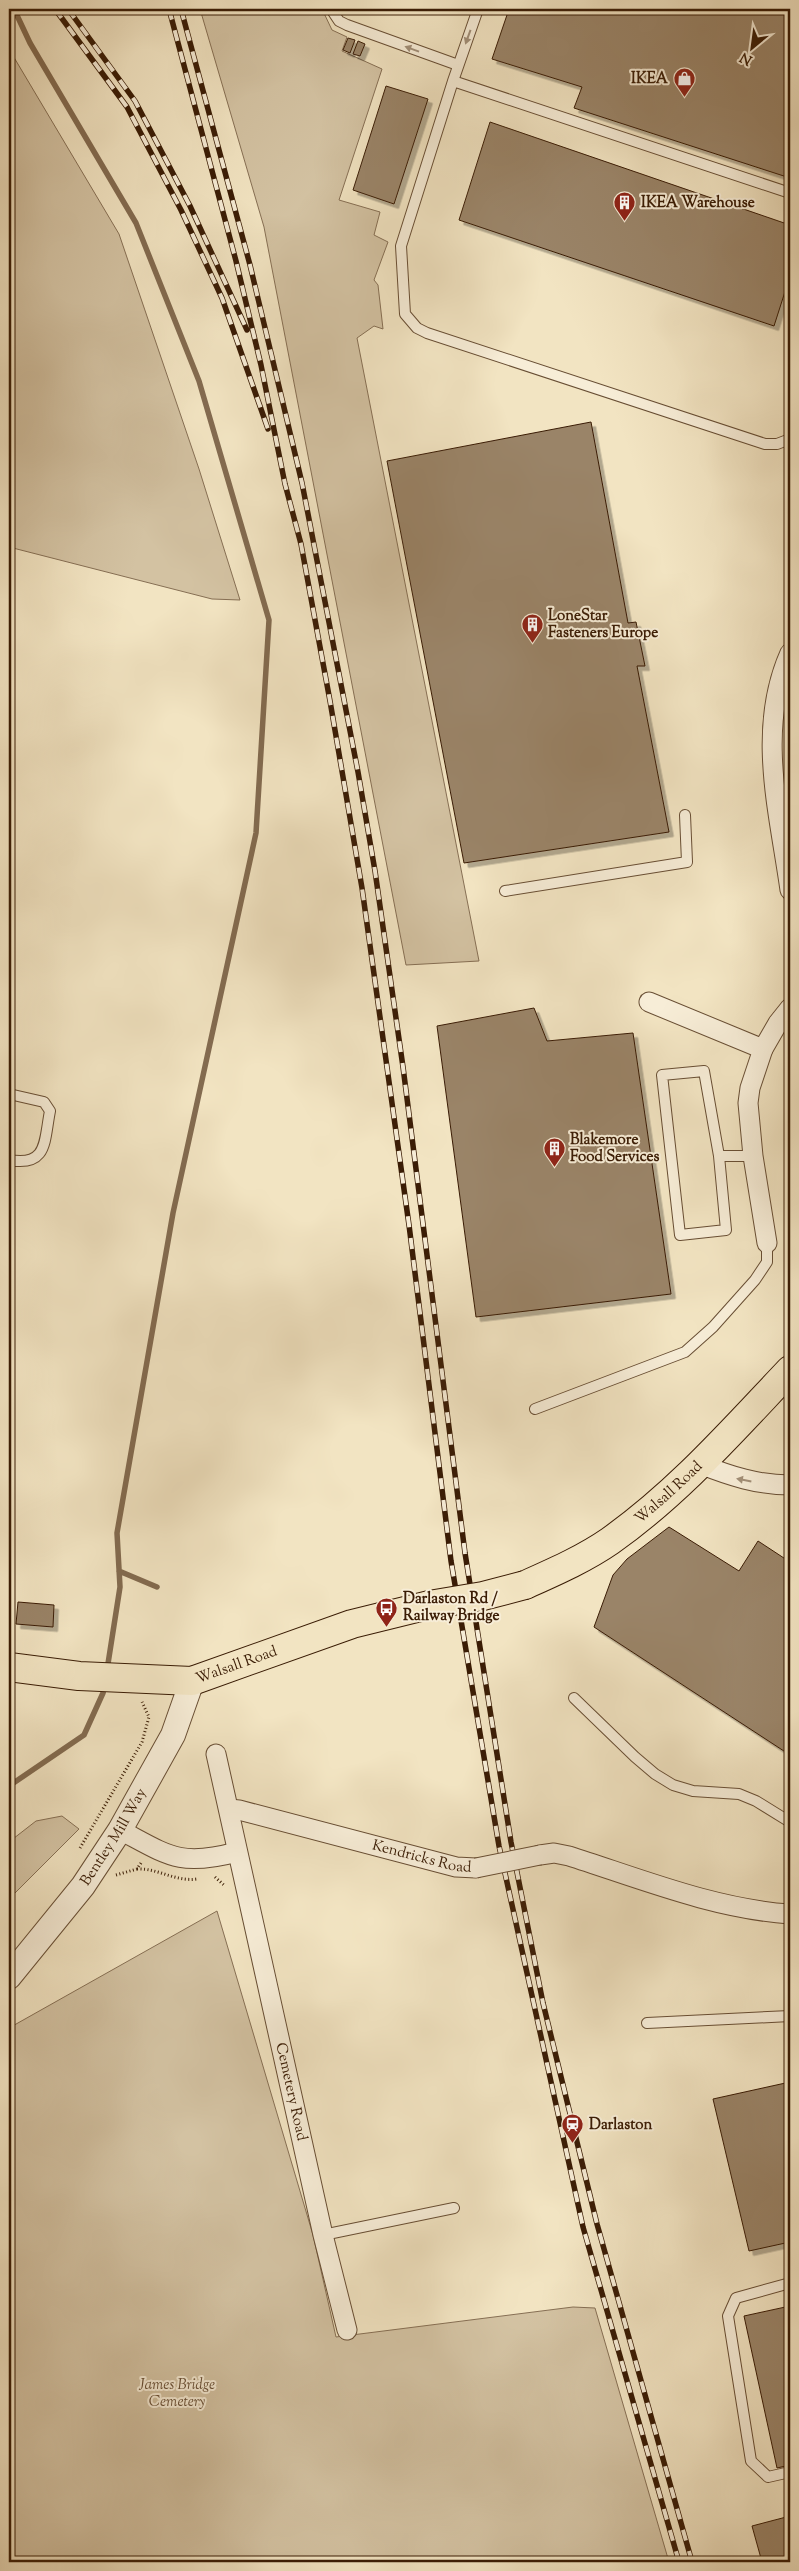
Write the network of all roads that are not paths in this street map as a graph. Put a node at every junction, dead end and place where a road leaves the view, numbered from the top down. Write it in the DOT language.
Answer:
graph roads {
  1 [pos="331,9"];
  2 [pos="478,9"];
  3 [pos="458,66"];
  4 [pos="452,81"];
  5 [pos="790,193"];
  6 [pos="790,439"];
  7 [pos="790,653"];
  8 [pos="684,815"];
  9 [pos="505,890"];
  10 [pos="790,890"];
  11 [pos="649,1002"];
  12 [pos="790,1008"];
  13 [pos="763,1049"];
  14 [pos="9,1094"];
  15 [pos="719,1156"];
  16 [pos="753,1156"];
  17 [pos="9,1160"];
  18 [pos="767,1243"];
  19 [pos="790,1370"];
  20 [pos="535,1409"];
  21 [pos="700,1464"];
  22 [pos="790,1485"];
  23 [pos="9,1667"];
  24 [pos="192,1681"];
  25 [pos="574,1698"];
  26 [pos="216,1754"];
  27 [pos="229,1810"];
  28 [pos="790,1822"];
  29 [pos="120,1830"];
  30 [pos="237,1852"];
  31 [pos="790,1914"];
  32 [pos="9,1977"];
  33 [pos="790,2016"];
  34 [pos="647,2023"];
  35 [pos="454,2208"];
  36 [pos="323,2235"];
  37 [pos="790,2283"];
  38 [pos="347,2330"];
  39 [pos="790,2472"];
  3 -- 1 [label="lane, one-way"];
  2 -- 3 [label="lane, one-way"];
  3 -- 4 [label="lane"];
  4 -- 5 [label="lane"];
  4 -- 6 [label="lane"];
  7 -- 10 [label="street"];
  8 -- 9 [label="lane"];
  11 -- 13 [label="street"];
  12 -- 13 [label="street"];
  13 -- 16 [label="street"];
  14 -- 17 [label="lane"];
  15 -- 15 [label="lane"];
  15 -- 16 [label="lane"];
  16 -- 18 [label="street"];
  18 -- 20 [label="lane"];
  19 -- 21 [label="main road, Walsall Road"];
  22 -- 21 [label="street, one-way"];
  21 -- 24 [label="main road, Walsall Road, bridge"];
  23 -- 24 [label="main road, Walsall Road"];
  24 -- 29 [label="street, Bentley Mill Way"];
  25 -- 28 [label="lane"];
  26 -- 27 [label="street, Cemetery Road"];
  27 -- 30 [label="street, Cemetery Road"];
  27 -- 31 [label="street, Kendricks Road, bridge"];
  29 -- 30 [label="street"];
  29 -- 32 [label="street, Bentley Mill Way"];
  30 -- 36 [label="street, Cemetery Road"];
  33 -- 34 [label="lane"];
  35 -- 36 [label="lane"];
  36 -- 38 [label="street, Cemetery Road"];
  37 -- 39 [label="lane"];
}
